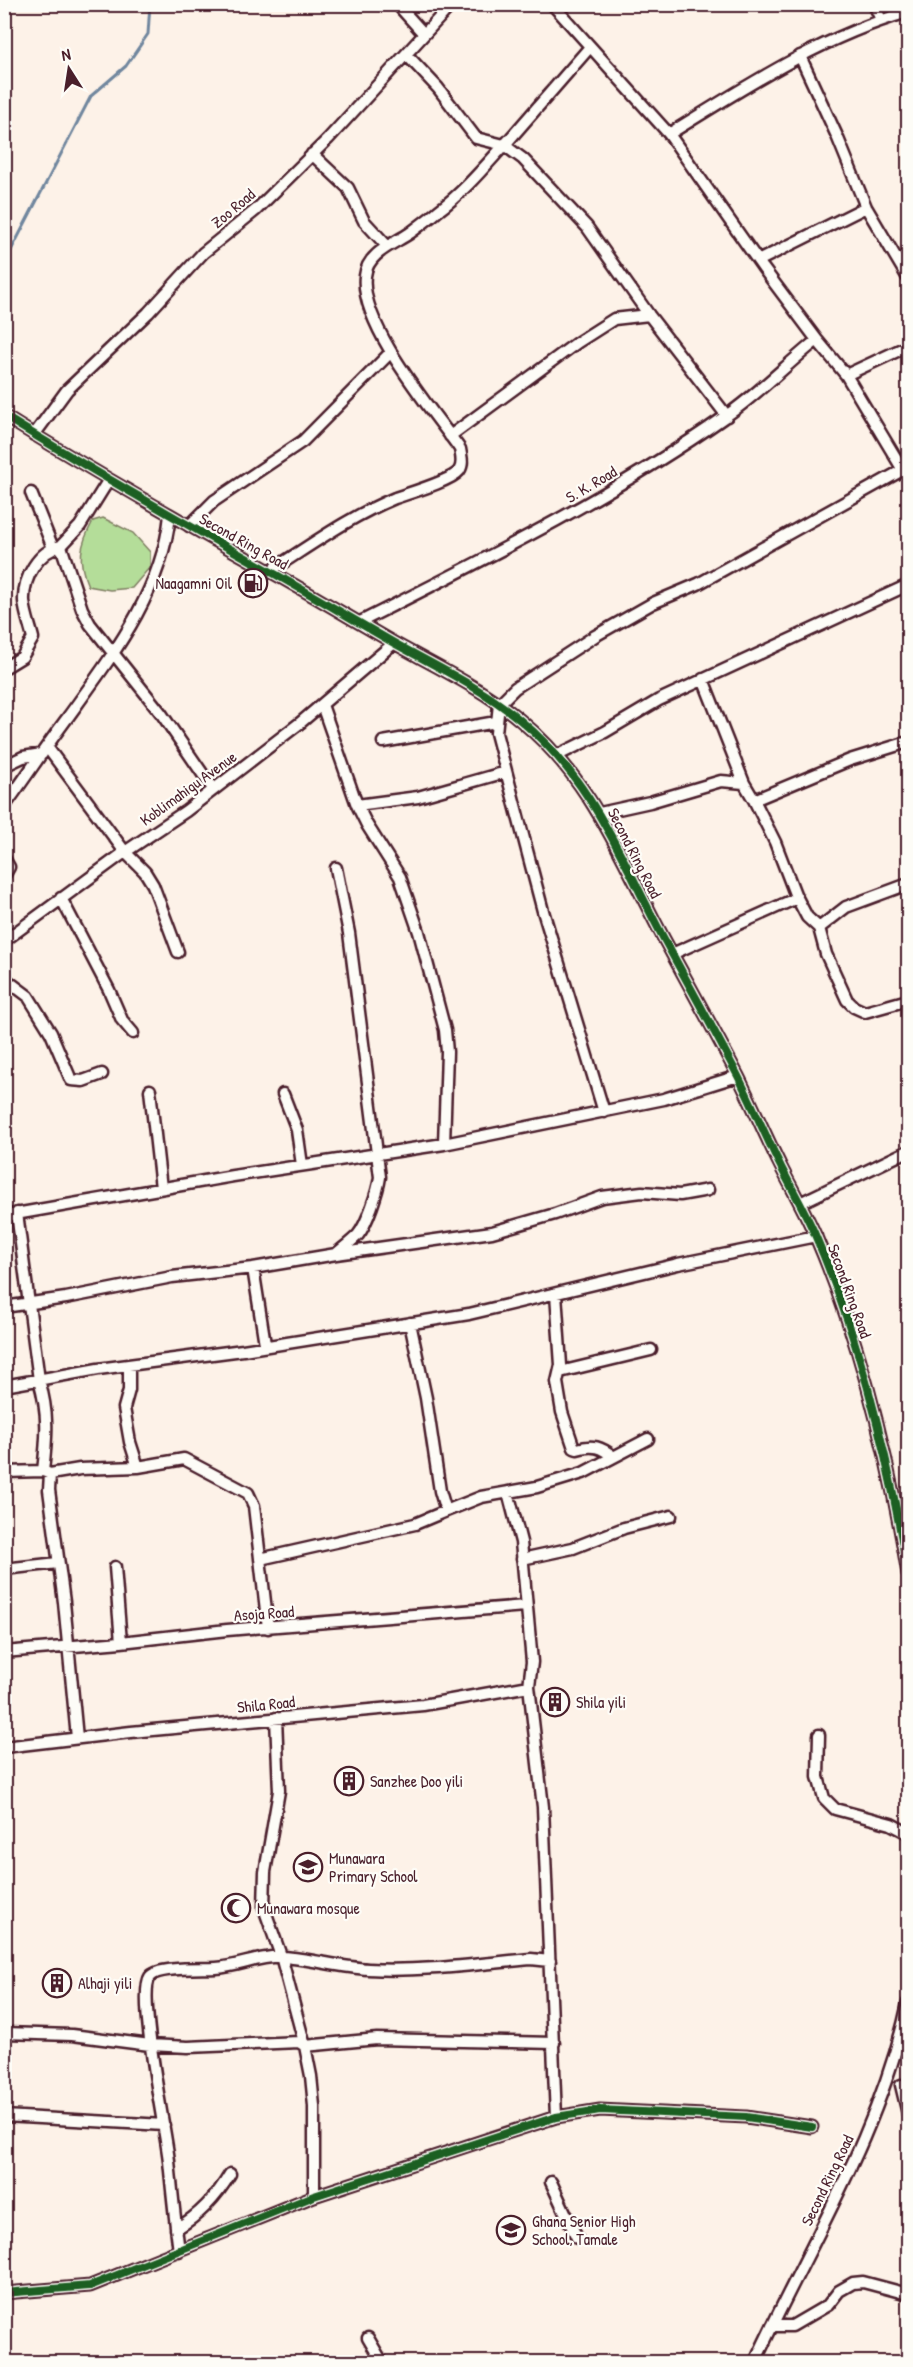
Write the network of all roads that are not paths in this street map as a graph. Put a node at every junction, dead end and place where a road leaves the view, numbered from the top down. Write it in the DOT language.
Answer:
graph roads {
  1 [pos="397,4"];
  2 [pos="452,4"];
  3 [pos="552,4"];
  4 [pos="874,4"];
  5 [pos="909,12"];
  6 [pos="881,20"];
  7 [pos="423,34"];
  8 [pos="590,47"];
  9 [pos="406,54"];
  10 [pos="800,56"];
  11 [pos="669,134"];
  12 [pos="504,145"];
  13 [pos="312,154"];
  14 [pos="866,207"];
  15 [pos="387,246"];
  16 [pos="758,261"];
  17 [pos="909,278"];
  18 [pos="649,315"];
  19 [pos="817,340"];
  20 [pos="909,346"];
  21 [pos="391,352"];
  22 [pos="846,375"];
  23 [pos="4,416"];
  24 [pos="727,416"];
  25 [pos="34,435"];
  26 [pos="450,436"];
  27 [pos="906,469"];
  28 [pos="108,481"];
  29 [pos="31,493"];
  30 [pos="170,515"];
  31 [pos="189,526"];
  32 [pos="57,547"];
  33 [pos="270,571"];
  34 [pos="909,585"];
  35 [pos="360,622"];
  36 [pos="394,643"];
  37 [pos="114,655"];
  38 [pos="4,668"];
  39 [pos="703,679"];
  40 [pos="499,704"];
  41 [pos="322,705"];
  42 [pos="496,722"];
  43 [pos="383,742"];
  44 [pos="909,742"];
  45 [pos="44,751"];
  46 [pos="558,755"];
  47 [pos="4,766"];
  48 [pos="506,772"];
  49 [pos="744,783"];
  50 [pos="213,789"];
  51 [pos="754,800"];
  52 [pos="357,805"];
  53 [pos="4,807"];
  54 [pos="600,813"];
  55 [pos="125,852"];
  56 [pos="4,858"];
  57 [pos="336,868"];
  58 [pos="4,876"];
  59 [pos="909,884"];
  60 [pos="61,898"];
  61 [pos="796,898"];
  62 [pos="819,928"];
  63 [pos="4,941"];
  64 [pos="178,952"];
  65 [pos="672,954"];
  66 [pos="4,978"];
  67 [pos="909,1000"];
  68 [pos="133,1033"];
  69 [pos="102,1074"];
  70 [pos="738,1076"];
  71 [pos="150,1090"];
  72 [pos="283,1094"];
  73 [pos="604,1112"];
  74 [pos="444,1144"];
  75 [pos="909,1151"];
  76 [pos="378,1154"];
  77 [pos="302,1165"];
  78 [pos="160,1188"];
  79 [pos="708,1190"];
  80 [pos="800,1203"];
  81 [pos="17,1213"];
  82 [pos="4,1216"];
  83 [pos="816,1236"];
  84 [pos="336,1254"];
  85 [pos="253,1268"];
  86 [pos="556,1294"];
  87 [pos="28,1304"];
  88 [pos="4,1307"];
  89 [pos="410,1323"];
  90 [pos="265,1344"];
  91 [pos="651,1350"];
  92 [pos="129,1366"];
  93 [pos="560,1372"];
  94 [pos="39,1380"];
  95 [pos="4,1386"];
  96 [pos="648,1438"];
  97 [pos="614,1457"];
  98 [pos="138,1467"];
  99 [pos="4,1472"];
  100 [pos="46,1473"];
  101 [pos="508,1492"];
  102 [pos="446,1511"];
  103 [pos="671,1516"];
  104 [pos="260,1559"];
  105 [pos="522,1559"];
  106 [pos="58,1563"];
  107 [pos="115,1568"];
  108 [pos="4,1569"];
  109 [pos="909,1574"];
  110 [pos="525,1606"];
  111 [pos="268,1628"];
  112 [pos="121,1642"];
  113 [pos="68,1646"];
  114 [pos="4,1652"];
  115 [pos="529,1686"];
  116 [pos="276,1718"];
  117 [pos="819,1735"];
  118 [pos="77,1738"];
  119 [pos="4,1747"];
  120 [pos="909,1833"];
  121 [pos="281,1956"];
  122 [pos="550,1961"];
  123 [pos="909,2003"];
  124 [pos="4,2033"];
  125 [pos="554,2043"];
  126 [pos="150,2045"];
  127 [pos="305,2046"];
  128 [pos="887,2082"];
  129 [pos="905,2086"];
  130 [pos="909,2114"];
  131 [pos="4,2116"];
  132 [pos="556,2117"];
  133 [pos="164,2125"];
  134 [pos="812,2127"];
  135 [pos="230,2174"];
  136 [pos="551,2182"];
  137 [pos="314,2196"];
  138 [pos="176,2229"];
  139 [pos="577,2238"];
  140 [pos="179,2252"];
  141 [pos="4,2293"];
  142 [pos="909,2294"];
  143 [pos="772,2326"];
  144 [pos="368,2338"];
  145 [pos="382,2362"];
  146 [pos="754,2362"];
  1 -- 7 [label="street"];
  2 -- 7 [label="street, Zoo Road"];
  3 -- 8 [label="street"];
  4 -- 6 [label="street"];
  5 -- 6 [label="street"];
  6 -- 10 [label="street"];
  7 -- 9 [label="street, Zoo Road"];
  8 -- 11 [label="street"];
  8 -- 12 [label="street"];
  9 -- 12 [label="street"];
  9 -- 13 [label="street, Zoo Road"];
  10 -- 11 [label="street"];
  10 -- 14 [label="street"];
  11 -- 16 [label="street"];
  12 -- 15 [label="street"];
  12 -- 18 [label="street"];
  13 -- 15 [label="street"];
  13 -- 25 [label="street, Zoo Road"];
  14 -- 16 [label="street"];
  14 -- 17 [label="street"];
  15 -- 21 [label="street"];
  16 -- 19 [label="street"];
  18 -- 24 [label="street"];
  18 -- 26 [label="street"];
  19 -- 22 [label="street"];
  19 -- 24 [label="street, S. K. Road"];
  20 -- 22 [label="street"];
  21 -- 26 [label="street"];
  21 -- 31 [label="street"];
  22 -- 27 [label="street"];
  23 -- 25 [label="street, Second Ring Road"];
  24 -- 35 [label="street, S. K. Road"];
  25 -- 28 [label="street, Second Ring Road"];
  26 -- 33 [label="street"];
  27 -- 40 [label="street"];
  28 -- 30 [label="street, Second Ring Road"];
  28 -- 32 [label="street"];
  29 -- 32 [label="street"];
  30 -- 31 [label="street, Second Ring Road"];
  30 -- 37 [label="street"];
  31 -- 33 [label="street, Second Ring Road"];
  32 -- 37 [label="street"];
  32 -- 38 [label="street"];
  33 -- 35 [label="street, Second Ring Road"];
  34 -- 39 [label="street"];
  35 -- 36 [label="street, Second Ring Road"];
  36 -- 40 [label="street, Second Ring Road"];
  36 -- 41 [label="street, Koblimahigu Avenue"];
  37 -- 45 [label="street"];
  37 -- 50 [label="street"];
  39 -- 46 [label="street"];
  39 -- 49 [label="street"];
  40 -- 42 [label="street"];
  40 -- 46 [label="street, Second Ring Road"];
  41 -- 50 [label="street, Koblimahigu Avenue"];
  41 -- 52 [label="street"];
  42 -- 43 [label="street"];
  42 -- 48 [label="street"];
  44 -- 51 [label="street"];
  45 -- 47 [label="street"];
  45 -- 53 [label="street"];
  45 -- 55 [label="street"];
  46 -- 54 [label="street, Second Ring Road"];
  48 -- 52 [label="street"];
  48 -- 73 [label="street"];
  49 -- 51 [label="street"];
  49 -- 54 [label="street"];
  50 -- 55 [label="street, Koblimahigu Avenue"];
  51 -- 61 [label="street"];
  52 -- 74 [label="street"];
  54 -- 65 [label="street, Second Ring Road"];
  55 -- 60 [label="street, Koblimahigu Avenue"];
  55 -- 64 [label="street"];
  56 -- 58 [label="street"];
  57 -- 76 [label="street"];
  59 -- 62 [label="street"];
  60 -- 63 [label="street, Koblimahigu Avenue"];
  60 -- 68 [label="street"];
  61 -- 62 [label="street"];
  61 -- 65 [label="street"];
  62 -- 67 [label="street"];
  65 -- 70 [label="street, Second Ring Road"];
  66 -- 69 [label="street"];
  70 -- 73 [label="street"];
  70 -- 80 [label="street, Second Ring Road"];
  71 -- 78 [label="street"];
  72 -- 77 [label="street"];
  73 -- 74 [label="street"];
  74 -- 76 [label="street"];
  75 -- 80 [label="street"];
  76 -- 77 [label="street"];
  76 -- 84 [label="street"];
  77 -- 78 [label="street"];
  78 -- 81 [label="street"];
  79 -- 84 [label="street"];
  80 -- 83 [label="street, Second Ring Road"];
  81 -- 82 [label="street"];
  81 -- 87 [label="street"];
  83 -- 86 [label="street"];
  83 -- 109 [label="street, Second Ring Road"];
  84 -- 85 [label="street"];
  85 -- 87 [label="street"];
  85 -- 90 [label="street"];
  86 -- 89 [label="street"];
  86 -- 93 [label="street"];
  87 -- 88 [label="street"];
  87 -- 94 [label="street"];
  89 -- 90 [label="street"];
  89 -- 102 [label="street"];
  90 -- 92 [label="street"];
  91 -- 93 [label="street"];
  92 -- 94 [label="street"];
  92 -- 98 [label="street"];
  93 -- 97 [label="street"];
  94 -- 95 [label="street"];
  94 -- 100 [label="street"];
  96 -- 97 [label="street"];
  97 -- 101 [label="street"];
  98 -- 100 [label="street"];
  98 -- 104 [label="street"];
  99 -- 100 [label="street"];
  100 -- 106 [label="street"];
  101 -- 102 [label="street"];
  101 -- 105 [label="street"];
  102 -- 104 [label="street"];
  103 -- 105 [label="street"];
  104 -- 111 [label="street"];
  105 -- 110 [label="street"];
  106 -- 108 [label="street"];
  106 -- 113 [label="street"];
  107 -- 112 [label="street"];
  110 -- 111 [label="street, Asoja Road"];
  110 -- 115 [label="street"];
  111 -- 112 [label="street, Asoja Road"];
  112 -- 113 [label="street, Asoja Road"];
  113 -- 114 [label="street, Asoja Road"];
  113 -- 118 [label="street"];
  115 -- 116 [label="street, Shila Road"];
  115 -- 122 [label="street"];
  116 -- 118 [label="street, Shila Road"];
  116 -- 121 [label="street"];
  117 -- 120 [label="street"];
  118 -- 119 [label="street, Shila Road"];
  121 -- 122 [label="street"];
  121 -- 126 [label="street"];
  121 -- 127 [label="street"];
  122 -- 125 [label="street"];
  123 -- 128 [label="street, Second Ring Road"];
  124 -- 126 [label="street"];
  125 -- 127 [label="street"];
  125 -- 132 [label="street"];
  126 -- 127 [label="street"];
  126 -- 133 [label="street"];
  127 -- 137 [label="street"];
  128 -- 129 [label="street"];
  128 -- 143 [label="street, Second Ring Road"];
  129 -- 130 [label="street"];
  131 -- 133 [label="street"];
  132 -- 134 [label="street"];
  132 -- 137 [label="street"];
  133 -- 138 [label="street"];
  135 -- 138 [label="street"];
  136 -- 139 [label="street"];
  137 -- 140 [label="street"];
  138 -- 140 [label="street"];
  140 -- 141 [label="street"];
  142 -- 143 [label="street"];
  143 -- 146 [label="street, Second Ring Road"];
  144 -- 145 [label="street"];
}
